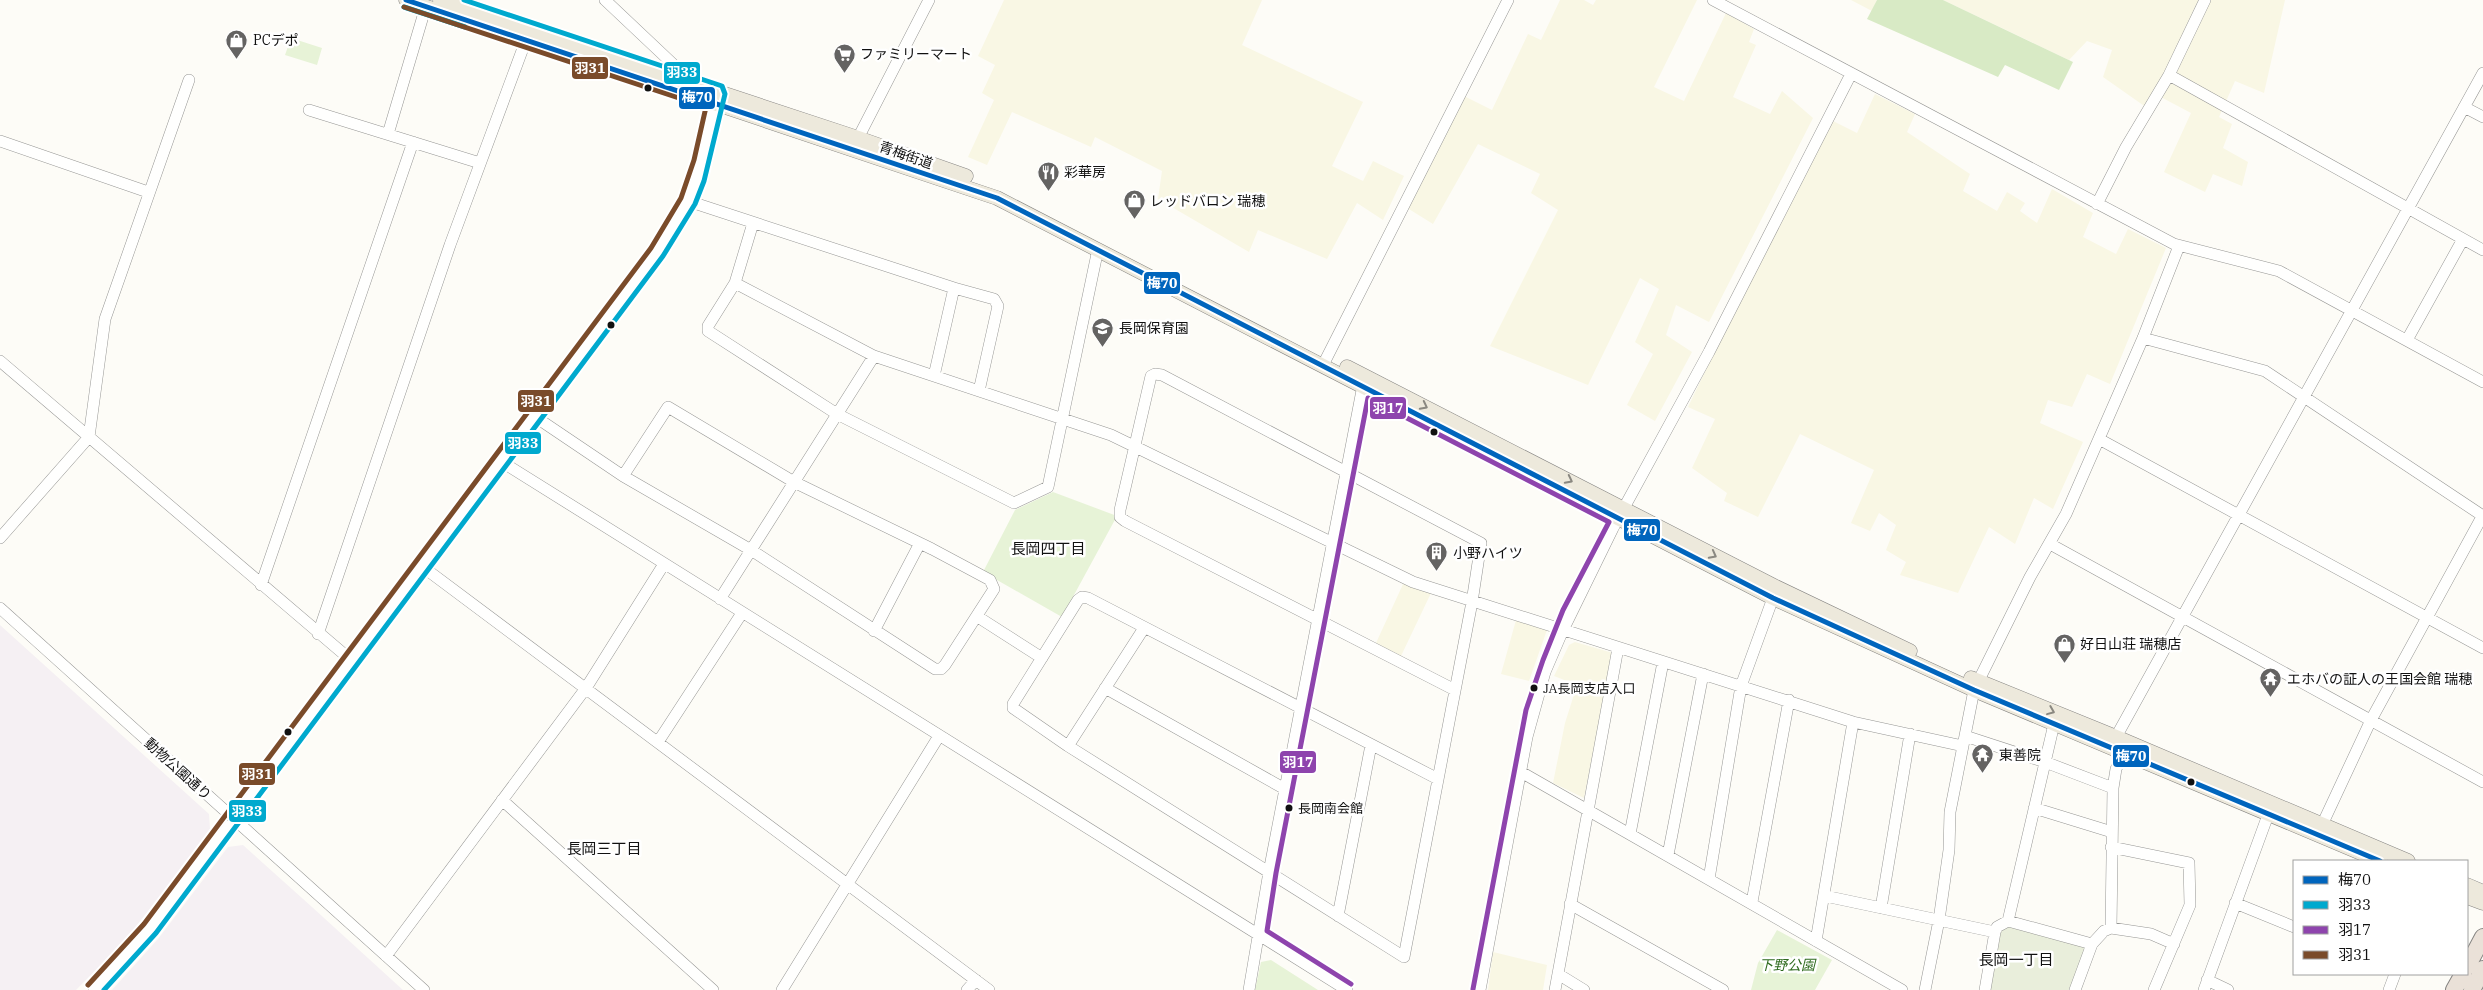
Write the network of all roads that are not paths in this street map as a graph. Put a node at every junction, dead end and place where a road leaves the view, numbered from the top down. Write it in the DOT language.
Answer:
graph roads {
  1 [pos="406,0"];
  2 [pos="440,0"];
  3 [pos="605,0"];
  4 [pos="929,0"];
  5 [pos="1508,0"];
  6 [pos="1713,0"];
  7 [pos="2204,0"];
  8 [pos="426,6"];
  9 [pos="526,40"];
  10 [pos="2483,73"];
  11 [pos="1851,74"];
  12 [pos="2169,75"];
  13 [pos="189,80"];
  14 [pos="674,83"];
  15 [pos="716,97"];
  16 [pos="2464,107"];
  17 [pos="309,110"];
  18 [pos="2483,117"];
  19 [pos="388,134"];
  20 [pos="0,140"];
  21 [pos="413,142"];
  22 [pos="855,143"];
  23 [pos="480,163"];
  24 [pos="148,192"];
  25 [pos="688,202"];
  26 [pos="2097,204"];
  27 [pos="2410,208"];
  28 [pos="754,223"];
  29 [pos="2463,239"];
  30 [pos="2179,246"];
  31 [pos="1098,249"];
  32 [pos="2483,250"];
  33 [pos="735,283"];
  34 [pos="954,288"];
  35 [pos="2352,310"];
  36 [pos="2142,338"];
  37 [pos="2407,340"];
  38 [pos="874,356"];
  39 [pos="0,361"];
  40 [pos="1325,361"];
  41 [pos="934,376"];
  42 [pos="1364,382"];
  43 [pos="2483,382"];
  44 [pos="979,391"];
  45 [pos="2303,398"];
  46 [pos="837,414"];
  47 [pos="534,416"];
  48 [pos="1062,419"];
  49 [pos="89,437"];
  50 [pos="2100,439"];
  51 [pos="1135,446"];
  52 [pos="502,462"];
  53 [pos="1346,472"];
  54 [pos="623,476"];
  55 [pos="794,482"];
  56 [pos="1622,514"];
  57 [pos="2238,516"];
  58 [pos="2483,516"];
  59 [pos="0,538"];
  60 [pos="920,543"];
  61 [pos="1333,543"];
  62 [pos="2050,544"];
  63 [pos="751,550"];
  64 [pos="664,564"];
  65 [pos="423,567"];
  66 [pos="261,585"];
  67 [pos="1773,598"];
  68 [pos="720,599"];
  69 [pos="1472,602"];
  70 [pos="0,608"];
  71 [pos="742,613"];
  72 [pos="978,616"];
  73 [pos="2182,618"];
  74 [pos="2427,618"];
  75 [pos="1318,619"];
  76 [pos="1144,628"];
  77 [pos="1563,630"];
  78 [pos="874,631"];
  79 [pos="318,634"];
  80 [pos="1618,648"];
  81 [pos="2483,648"];
  82 [pos="1042,658"];
  83 [pos="352,661"];
  84 [pos="1663,662"];
  85 [pos="1703,674"];
  86 [pos="1741,686"];
  87 [pos="1977,686"];
  88 [pos="586,688"];
  89 [pos="1105,688"];
  90 [pos="1455,690"];
  91 [pos="1789,700"];
  92 [pos="1301,708"];
  93 [pos="2371,720"];
  94 [pos="1853,722"];
  95 [pos="2054,724"];
  96 [pos="1910,734"];
  97 [pos="939,736"];
  98 [pos="2116,737"];
  99 [pos="1964,741"];
  100 [pos="658,742"];
  101 [pos="1371,745"];
  102 [pos="1068,746"];
  103 [pos="2123,754"];
  104 [pos="2045,762"];
  105 [pos="1521,772"];
  106 [pos="1438,779"];
  107 [pos="2483,782"];
  108 [pos="2113,788"];
  109 [pos="1285,790"];
  110 [pos="502,800"];
  111 [pos="2034,808"];
  112 [pos="1587,810"];
  113 [pos="2268,815"];
  114 [pos="234,820"];
  115 [pos="2322,825"];
  116 [pos="2112,832"];
  117 [pos="1630,834"];
  118 [pos="2111,847"];
  119 [pos="1668,855"];
  120 [pos="2378,860"];
  121 [pos="2406,860"];
  122 [pos="1269,872"];
  123 [pos="1709,879"];
  124 [pos="848,883"];
  125 [pos="2468,886"];
  126 [pos="2483,892"];
  127 [pos="1825,896"];
  128 [pos="2468,897"];
  129 [pos="1752,902"];
  130 [pos="2235,903"];
  131 [pos="2483,903"];
  132 [pos="1570,904"];
  133 [pos="1880,908"];
  134 [pos="1338,916"];
  135 [pos="1939,920"];
  136 [pos="2008,921"];
  137 [pos="2293,927"];
  138 [pos="2111,928"];
  139 [pos="1995,932"];
  140 [pos="1259,935"];
  141 [pos="2483,937"];
  142 [pos="1816,941"];
  143 [pos="2092,944"];
  144 [pos="2174,944"];
  145 [pos="386,956"];
  146 [pos="2468,965"];
  147 [pos="2483,969"];
  148 [pos="1558,974"];
  149 [pos="2395,975"];
  150 [pos="2462,975"];
  151 [pos="976,980"];
  152 [pos="2206,985"];
  153 [pos="94,990"];
  154 [pos="424,990"];
  155 [pos="713,990"];
  156 [pos="782,990"];
  157 [pos="967,990"];
  158 [pos="990,990"];
  159 [pos="1249,990"];
  160 [pos="1347,990"];
  161 [pos="1480,990"];
  162 [pos="1555,990"];
  163 [pos="1584,990"];
  164 [pos="1723,990"];
  165 [pos="1902,990"];
  166 [pos="1925,990"];
  167 [pos="1985,990"];
  168 [pos="2075,990"];
  169 [pos="2154,990"];
  170 [pos="2228,990"];
  171 [pos="2389,990"];
  172 [pos="2454,990"];
  173 [pos="2472,990"];
  1 -- 8 [label="main road, 青梅街道"];
  2 -- 14 [label="main road, 青梅街道"];
  3 -- 14 [label="street"];
  4 -- 22 [label="street"];
  5 -- 40 [label="street"];
  6 -- 11 [label="street"];
  7 -- 12 [label="street"];
  8 -- 9 [label="main road, 青梅街道"];
  8 -- 19 [label="street"];
  9 -- 14 [label="main road, 青梅街道"];
  9 -- 23 [label="street"];
  10 -- 16 [label="street"];
  11 -- 26 [label="street"];
  11 -- 56 [label="street"];
  12 -- 26 [label="street"];
  12 -- 27 [label="street"];
  13 -- 24 [label="street"];
  14 -- 15 [label="main road, 青梅街道"];
  15 -- 22 [label="main road, 青梅街道"];
  15 -- 25 [label="street"];
  16 -- 18 [label="street"];
  16 -- 27 [label="street"];
  17 -- 19 [label="street"];
  19 -- 21 [label="street"];
  20 -- 24 [label="street"];
  21 -- 23 [label="street"];
  21 -- 66 [label="street"];
  22 -- 31 [label="main road, 青梅街道"];
  22 -- 40 [label="main road, 青梅街道"];
  23 -- 79 [label="street"];
  24 -- 49 [label="street"];
  25 -- 28 [label="street"];
  25 -- 47 [label="street"];
  26 -- 30 [label="street"];
  27 -- 29 [label="street"];
  27 -- 35 [label="street"];
  28 -- 33 [label="street"];
  28 -- 34 [label="street"];
  29 -- 32 [label="street"];
  29 -- 37 [label="street"];
  30 -- 35 [label="street"];
  30 -- 36 [label="street"];
  31 -- 40 [label="main road, 青梅街道"];
  31 -- 48 [label="street"];
  33 -- 38 [label="street"];
  33 -- 46 [label="street"];
  34 -- 41 [label="street"];
  34 -- 44 [label="street"];
  35 -- 37 [label="street"];
  35 -- 45 [label="street"];
  36 -- 45 [label="street"];
  36 -- 50 [label="street"];
  37 -- 43 [label="street"];
  38 -- 41 [label="street"];
  38 -- 46 [label="street"];
  39 -- 49 [label="street"];
  40 -- 42 [label="main road, 青梅街道"];
  41 -- 44 [label="street"];
  42 -- 53 [label="street"];
  42 -- 56 [label="main road, 青梅街道"];
  44 -- 48 [label="street"];
  45 -- 57 [label="street"];
  45 -- 58 [label="street"];
  46 -- 48 [label="street"];
  46 -- 55 [label="street"];
  47 -- 52 [label="street"];
  47 -- 54 [label="street"];
  48 -- 51 [label="street"];
  49 -- 59 [label="street"];
  49 -- 66 [label="street"];
  50 -- 57 [label="street"];
  50 -- 62 [label="street"];
  51 -- 53 [label="street"];
  51 -- 61 [label="street"];
  51 -- 75 [label="street"];
  52 -- 64 [label="street"];
  52 -- 65 [label="street"];
  53 -- 61 [label="street"];
  53 -- 69 [label="street"];
  54 -- 55 [label="street"];
  54 -- 63 [label="street"];
  55 -- 60 [label="street"];
  55 -- 63 [label="street"];
  56 -- 67 [label="main road, 青梅街道"];
  56 -- 77 [label="street"];
  56 -- 87 [label="main road, 青梅街道, one-way"];
  57 -- 73 [label="street"];
  57 -- 74 [label="street"];
  58 -- 74 [label="street"];
  60 -- 72 [label="street"];
  60 -- 78 [label="street"];
  61 -- 69 [label="street"];
  61 -- 75 [label="street"];
  62 -- 73 [label="street"];
  62 -- 87 [label="street"];
  63 -- 68 [label="street"];
  63 -- 78 [label="street"];
  64 -- 68 [label="street"];
  64 -- 88 [label="street"];
  65 -- 83 [label="street"];
  65 -- 88 [label="street"];
  66 -- 79 [label="street"];
  67 -- 86 [label="street"];
  67 -- 87 [label="main road, 青梅街道"];
  68 -- 71 [label="street"];
  69 -- 77 [label="street"];
  69 -- 90 [label="street"];
  70 -- 114 [label="street, 動物公園通り"];
  71 -- 97 [label="street"];
  71 -- 100 [label="street"];
  72 -- 78 [label="street"];
  72 -- 82 [label="street"];
  73 -- 93 [label="street"];
  73 -- 98 [label="street"];
  74 -- 81 [label="street"];
  74 -- 93 [label="street"];
  75 -- 90 [label="street"];
  75 -- 92 [label="street"];
  76 -- 82 [label="street"];
  76 -- 89 [label="street"];
  76 -- 92 [label="street"];
  77 -- 80 [label="street"];
  77 -- 105 [label="street"];
  79 -- 83 [label="street"];
  80 -- 84 [label="street"];
  80 -- 112 [label="street"];
  82 -- 102 [label="street"];
  83 -- 114 [label="street"];
  84 -- 85 [label="street"];
  84 -- 117 [label="street"];
  85 -- 86 [label="street"];
  85 -- 119 [label="street"];
  86 -- 91 [label="street"];
  86 -- 123 [label="street"];
  87 -- 95 [label="main road, 青梅街道"];
  87 -- 98 [label="main road, 青梅街道, one-way"];
  87 -- 99 [label="street"];
  88 -- 100 [label="street"];
  88 -- 110 [label="street"];
  89 -- 102 [label="street"];
  89 -- 109 [label="street"];
  90 -- 106 [label="street"];
  91 -- 94 [label="street"];
  91 -- 129 [label="street"];
  92 -- 101 [label="street"];
  92 -- 109 [label="street"];
  93 -- 107 [label="street"];
  93 -- 115 [label="street"];
  94 -- 96 [label="street"];
  94 -- 127 [label="street"];
  95 -- 103 [label="main road, 青梅街道"];
  95 -- 104 [label="street"];
  96 -- 99 [label="street"];
  96 -- 133 [label="street"];
  97 -- 124 [label="street"];
  97 -- 140 [label="street"];
  98 -- 115 [label="main road, 青梅街道"];
  99 -- 104 [label="street"];
  99 -- 135 [label="street"];
  100 -- 124 [label="street"];
  101 -- 106 [label="street"];
  101 -- 134 [label="street"];
  102 -- 122 [label="street"];
  103 -- 108 [label="street"];
  103 -- 113 [label="main road, 青梅街道"];
  104 -- 108 [label="street"];
  104 -- 111 [label="street"];
  105 -- 112 [label="street"];
  105 -- 161 [label="street"];
  106 -- 134 [label="street"];
  108 -- 116 [label="street"];
  109 -- 122 [label="street"];
  110 -- 145 [label="street"];
  110 -- 155 [label="street"];
  111 -- 116 [label="street"];
  111 -- 136 [label="street"];
  112 -- 117 [label="street"];
  112 -- 132 [label="street"];
  113 -- 120 [label="main road, 青梅街道"];
  113 -- 130 [label="street"];
  114 -- 145 [label="street, 動物公園通り"];
  114 -- 153 [label="street"];
  115 -- 121 [label="main road, 青梅街道"];
  116 -- 118 [label="street"];
  117 -- 119 [label="street"];
  118 -- 138 [label="street"];
  118 -- 144 [label="street"];
  119 -- 123 [label="street"];
  122 -- 134 [label="street"];
  122 -- 140 [label="street"];
  123 -- 129 [label="street"];
  124 -- 151 [label="street"];
  124 -- 156 [label="street"];
  125 -- 126 [label="main road"];
  127 -- 133 [label="street"];
  127 -- 142 [label="street"];
  128 -- 131 [label="main road"];
  129 -- 142 [label="street"];
  130 -- 137 [label="street"];
  130 -- 152 [label="street"];
  132 -- 148 [label="street"];
  132 -- 164 [label="street"];
  133 -- 135 [label="street"];
  135 -- 139 [label="street"];
  135 -- 166 [label="street"];
  136 -- 139 [label="street"];
  136 -- 143 [label="street"];
  138 -- 143 [label="street"];
  138 -- 144 [label="street"];
  139 -- 167 [label="street"];
  140 -- 159 [label="street"];
  140 -- 160 [label="street"];
  141 -- 146 [label="highway"];
  142 -- 165 [label="street"];
  143 -- 168 [label="street"];
  144 -- 169 [label="street"];
  145 -- 154 [label="street, 動物公園通り"];
  147 -- 173 [label="highway"];
  148 -- 162 [label="street"];
  148 -- 163 [label="street"];
  149 -- 171 [label="street"];
  150 -- 172 [label="highway"];
  151 -- 157 [label="street"];
  151 -- 158 [label="street"];
  152 -- 170 [label="street"];
}
